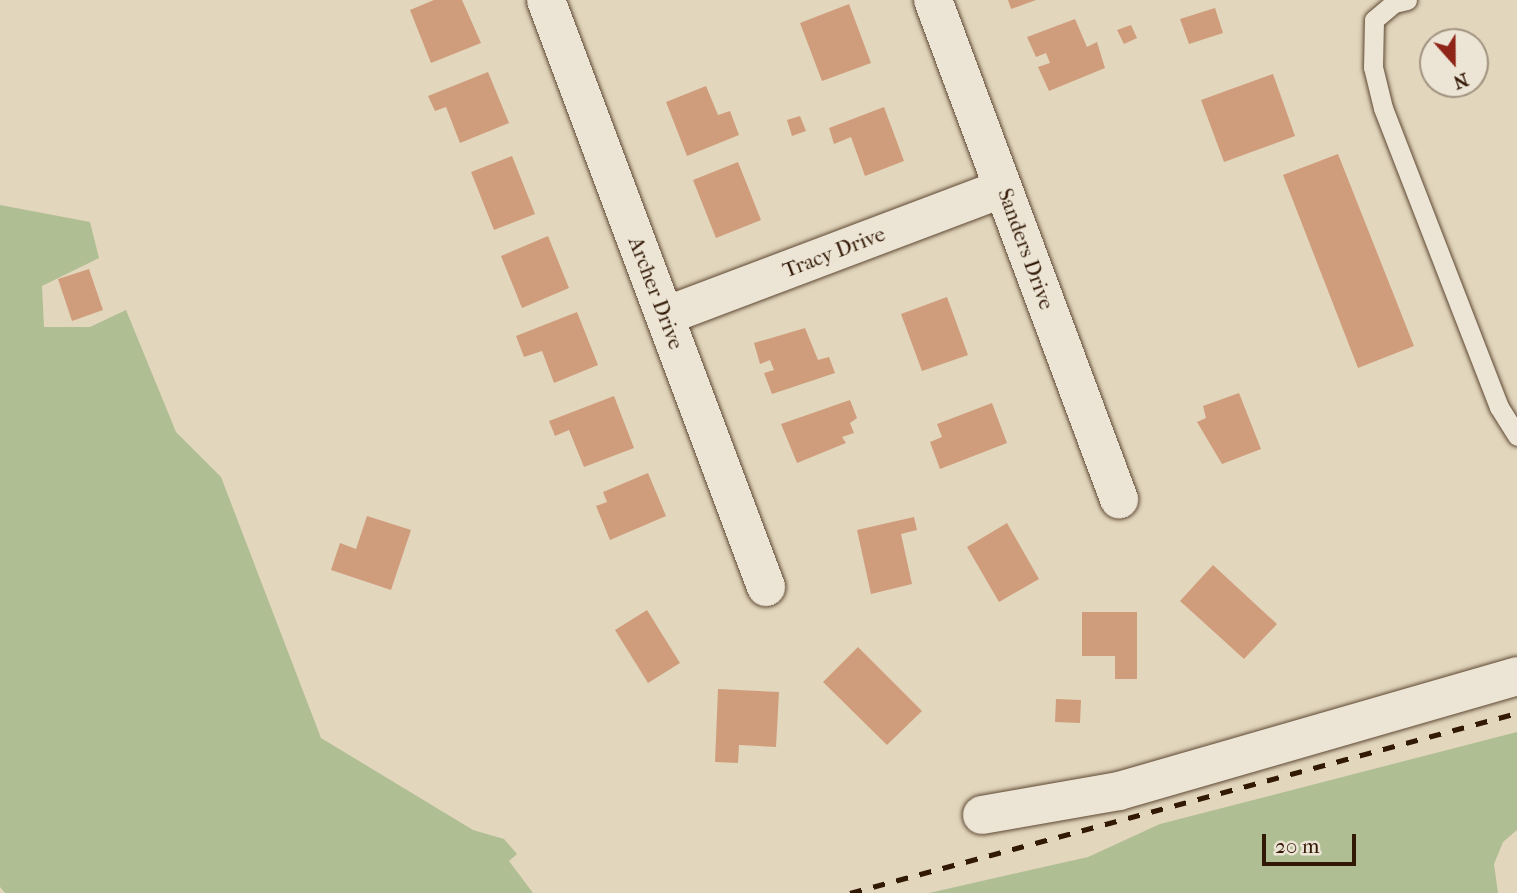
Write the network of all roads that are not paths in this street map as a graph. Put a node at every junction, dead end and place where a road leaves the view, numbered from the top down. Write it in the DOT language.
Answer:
graph roads {
  1 [pos="546,0"];
  2 [pos="933,0"];
  3 [pos="1406,0"];
  4 [pos="1003,188"];
  5 [pos="665,316"];
  6 [pos="1517,436"];
  7 [pos="1119,499"];
  8 [pos="766,587"];
  9 [pos="1517,676"];
  10 [pos="982,815"];
  1 -- 5 [label="street, Archer Drive"];
  2 -- 4 [label="street, Sanders Drive"];
  3 -- 6 [label="lane"];
  4 -- 5 [label="street, Tracy Drive"];
  4 -- 7 [label="street, Sanders Drive"];
  5 -- 8 [label="street, Archer Drive"];
  9 -- 10 [label="street"];
}
